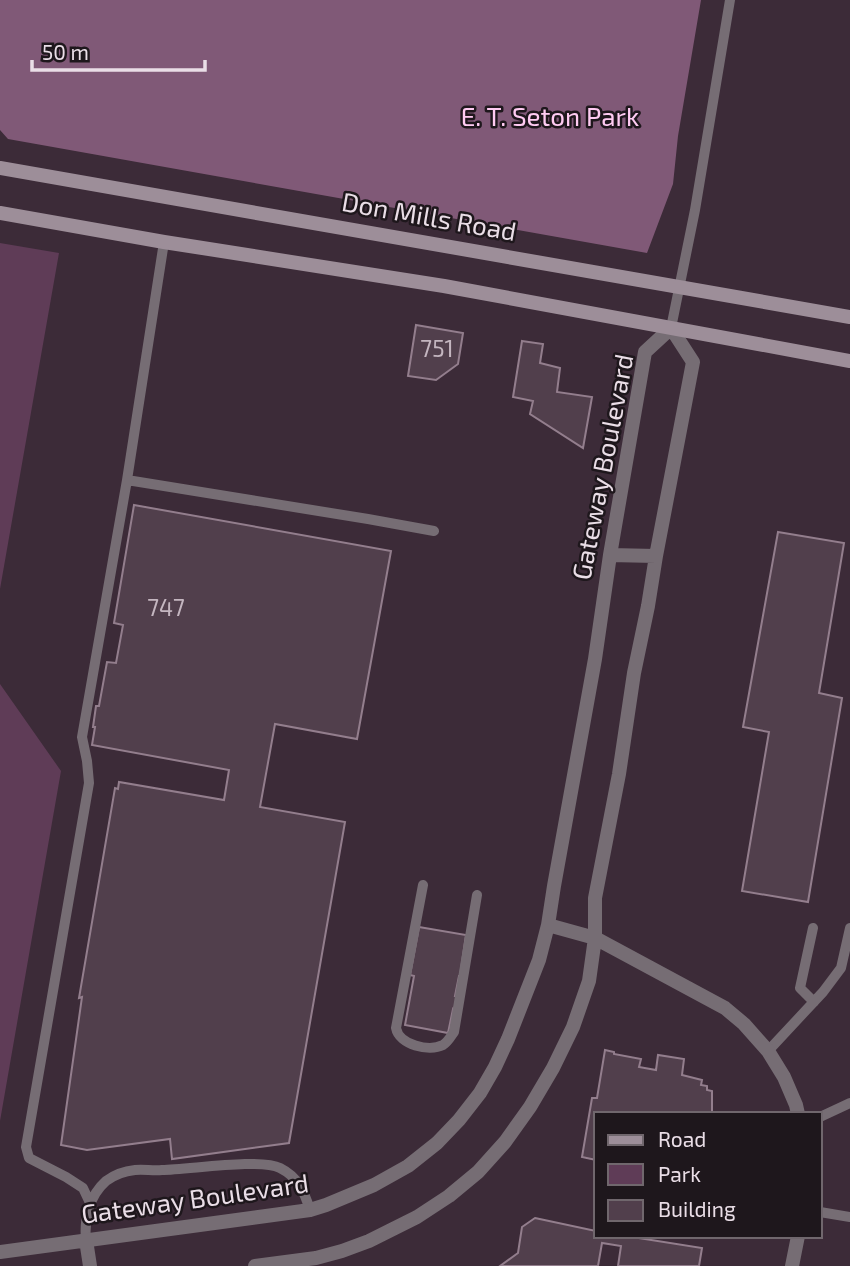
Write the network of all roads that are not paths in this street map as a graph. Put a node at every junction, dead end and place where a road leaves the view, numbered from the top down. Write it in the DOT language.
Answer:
graph roads {
  1 [pos="730,0"];
  2 [pos="0,168"];
  3 [pos="0,214"];
  4 [pos="164,242"];
  5 [pos="679,286"];
  6 [pos="850,317"];
  7 [pos="671,328"];
  8 [pos="850,361"];
  9 [pos="127,480"];
  10 [pos="434,531"];
  11 [pos="610,555"];
  12 [pos="656,556"];
  13 [pos="423,885"];
  14 [pos="477,895"];
  15 [pos="548,925"];
  16 [pos="813,928"];
  17 [pos="850,928"];
  18 [pos="595,938"];
  19 [pos="814,1002"];
  20 [pos="768,1051"];
  21 [pos="850,1103"];
  22 [pos="797,1112"];
  23 [pos="822,1116"];
  24 [pos="90,1203"];
  25 [pos="310,1210"];
  26 [pos="822,1212"];
  27 [pos="850,1217"];
  28 [pos="798,1238"];
  29 [pos="86,1240"];
  30 [pos="0,1252"];
  31 [pos="90,1266"];
  32 [pos="255,1266"];
  33 [pos="792,1266"];
  1 -- 5 [label="lane"];
  2 -- 5 [label="main road, Don Mills Road"];
  3 -- 4 [label="main road"];
  4 -- 7 [label="main road"];
  4 -- 9 [label="lane"];
  5 -- 6 [label="main road, Don Mills Road"];
  5 -- 7 [label="lane"];
  7 -- 8 [label="main road"];
  7 -- 11 [label="street, Gateway Boulevard"];
  7 -- 12 [label="street"];
  9 -- 10 [label="lane"];
  9 -- 24 [label="lane"];
  11 -- 12 [label="street"];
  11 -- 15 [label="street, Gateway Boulevard"];
  12 -- 18 [label="street"];
  13 -- 14 [label="lane"];
  15 -- 18 [label="street"];
  15 -- 25 [label="street, Gateway Boulevard"];
  16 -- 19 [label="lane"];
  17 -- 19 [label="lane"];
  18 -- 20 [label="street"];
  18 -- 32 [label="street"];
  19 -- 20 [label="lane"];
  20 -- 22 [label="street"];
  21 -- 23 [label="lane"];
  24 -- 25 [label="lane"];
  24 -- 29 [label="lane"];
  25 -- 29 [label="street, Gateway Boulevard"];
  26 -- 27 [label="lane"];
  28 -- 33 [label="street"];
  29 -- 30 [label="street, Gateway Boulevard"];
  29 -- 31 [label="street"];
}
